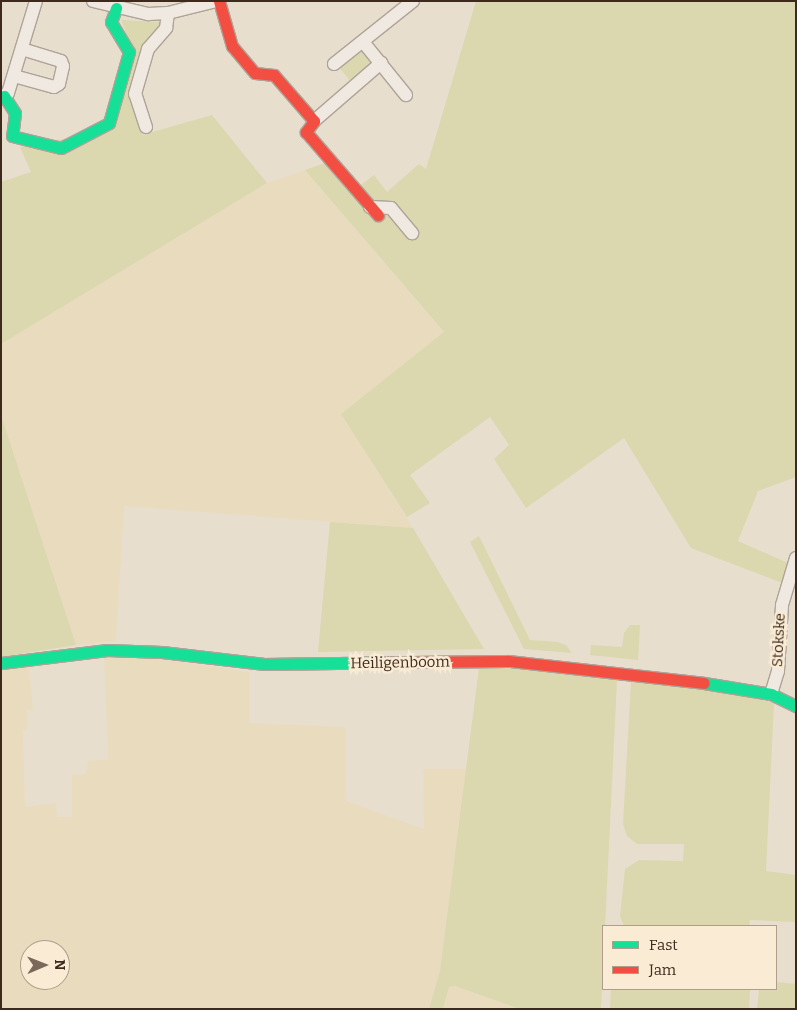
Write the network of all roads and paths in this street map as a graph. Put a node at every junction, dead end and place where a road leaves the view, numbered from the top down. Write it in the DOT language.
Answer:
graph roads {
  1 [pos="36,1"];
  2 [pos="93,1"];
  3 [pos="218,1"];
  4 [pos="412,1"];
  5 [pos="131,6"];
  6 [pos="116,8"];
  7 [pos="168,13"];
  8 [pos="364,43"];
  9 [pos="22,49"];
  10 [pos="381,63"];
  11 [pos="334,64"];
  12 [pos="14,76"];
  13 [pos="406,96"];
  14 [pos="3,97"];
  15 [pos="314,121"];
  16 [pos="146,127"];
  17 [pos="374,211"];
  18 [pos="412,233"];
  19 [pos="796,558"];
  20 [pos="1,663"];
  21 [pos="771,694"];
  22 [pos="796,706"];
  1 -- 9 [label="street"];
  2 -- 6 [label="street"];
  3 -- 7 [label="street"];
  3 -- 15 [label="street"];
  4 -- 8 [label="street"];
  5 -- 6 [label="street"];
  5 -- 7 [label="street"];
  6 -- 14 [label="street"];
  7 -- 16 [label="street"];
  8 -- 10 [label="street"];
  8 -- 11 [label="street"];
  9 -- 12 [label="street"];
  9 -- 12 [label="street"];
  10 -- 13 [label="street"];
  10 -- 15 [label="street"];
  12 -- 14 [label="street"];
  15 -- 17 [label="street"];
  17 -- 18 [label="street"];
  19 -- 21 [label="street, Stokske"];
  20 -- 21 [label="street, Heiligenboom"];
  21 -- 22 [label="street, Heiligenboom"];
}
